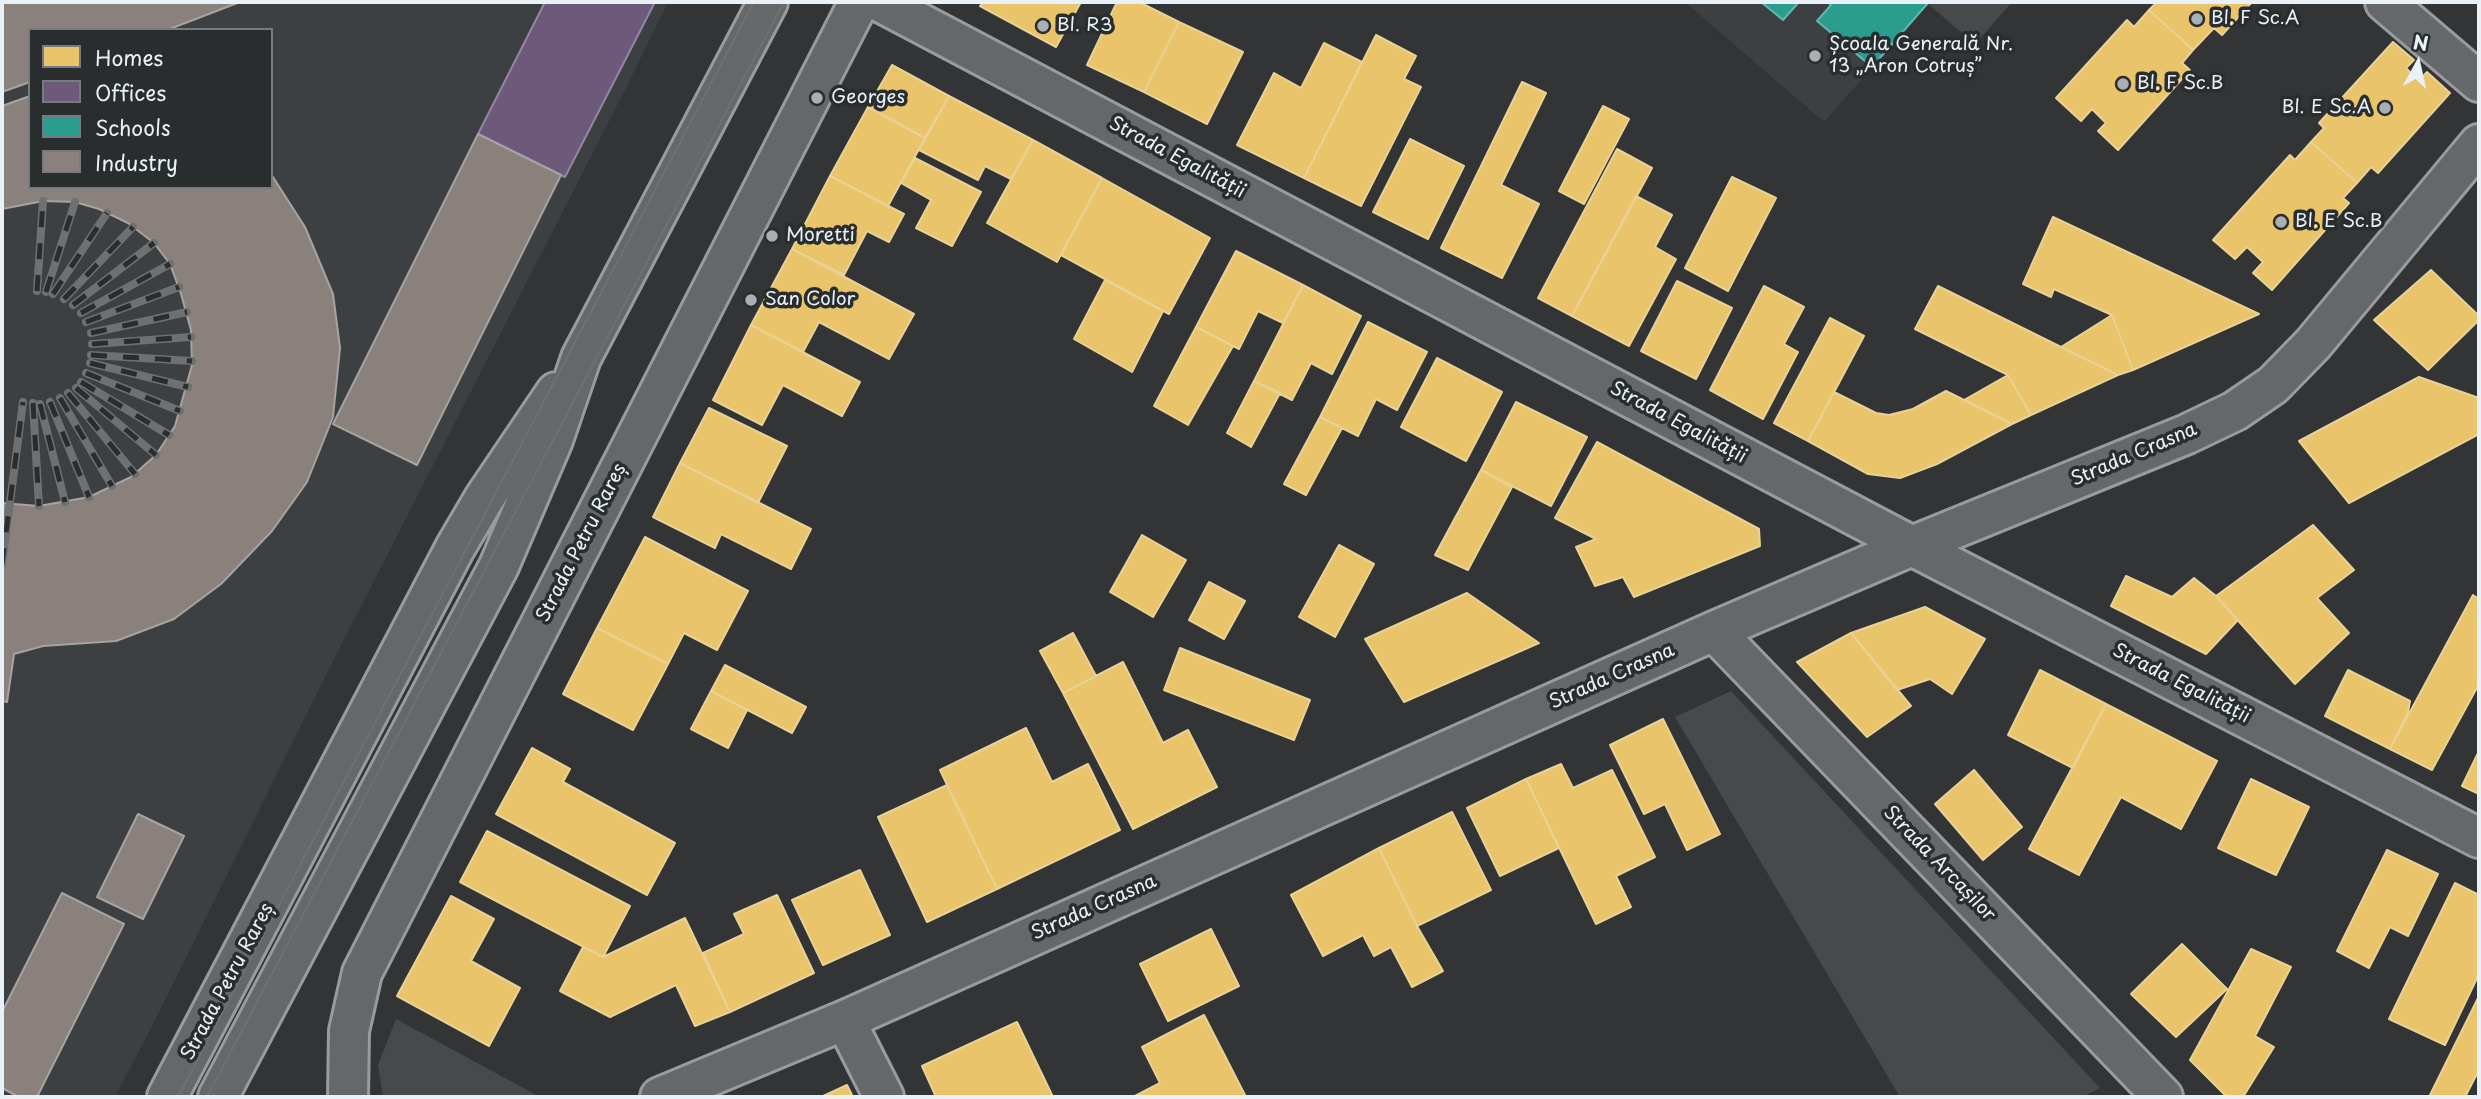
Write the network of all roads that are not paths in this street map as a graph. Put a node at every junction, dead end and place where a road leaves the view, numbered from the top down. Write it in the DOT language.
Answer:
graph roads {
  1 [pos="768,2"];
  2 [pos="859,2"];
  3 [pos="880,2"];
  4 [pos="2385,2"];
  5 [pos="2479,82"];
  6 [pos="2479,144"];
  7 [pos="581,358"];
  8 [pos="1912,546"];
  9 [pos="1714,631"];
  10 [pos="2479,838"];
  11 [pos="845,1020"];
  12 [pos="167,1097"];
  13 [pos="218,1097"];
  14 [pos="348,1097"];
  15 [pos="660,1097"];
  16 [pos="884,1097"];
  17 [pos="2163,1097"];
  1 -- 7 [label="street, Strada Petru Rareș"];
  2 -- 14 [label="street, Strada Petru Rareș"];
  3 -- 8 [label="street, Strada Egalității"];
  4 -- 5 [label="street"];
  6 -- 8 [label="street, Strada Crasna"];
  7 -- 12 [label="street, Strada Petru Rareș"];
  7 -- 13 [label="street, Strada Petru Rareș"];
  8 -- 9 [label="street, Strada Crasna"];
  8 -- 10 [label="street, Strada Egalității"];
  9 -- 11 [label="street, Strada Crasna"];
  9 -- 17 [label="street, Strada Arcașilor"];
  11 -- 15 [label="street, Strada Crasna"];
  11 -- 16 [label="street"];
}
